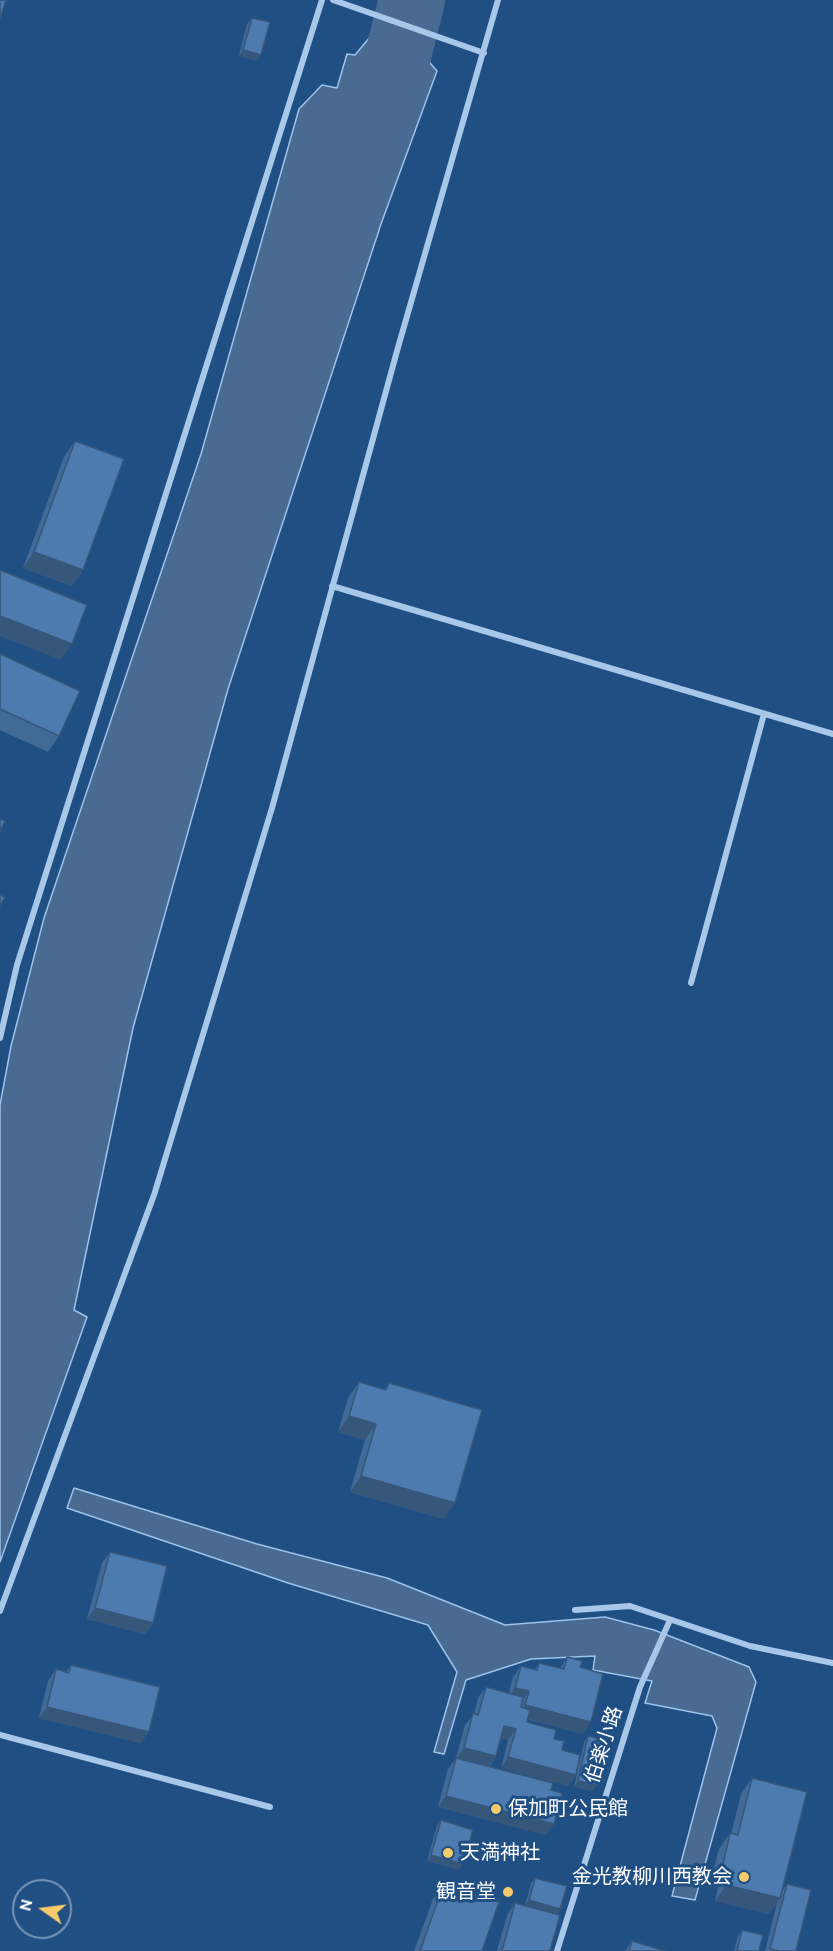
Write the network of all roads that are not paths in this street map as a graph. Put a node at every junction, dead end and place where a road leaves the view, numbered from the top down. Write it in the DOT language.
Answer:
graph roads {
  1 [pos="321,0"];
  2 [pos="333,0"];
  3 [pos="498,0"];
  4 [pos="484,53"];
  5 [pos="332,586"];
  6 [pos="764,714"];
  7 [pos="833,734"];
  8 [pos="691,982"];
  9 [pos="1,1028"];
  10 [pos="0,1038"];
  11 [pos="575,1610"];
  12 [pos="0,1611"];
  13 [pos="670,1620"];
  14 [pos="833,1663"];
  15 [pos="0,1735"];
  16 [pos="270,1807"];
  17 [pos="557,1951"];
  1 -- 9 [label="street"];
  2 -- 4 [label="street"];
  3 -- 4 [label="street"];
  4 -- 5 [label="street"];
  5 -- 6 [label="street"];
  5 -- 12 [label="street"];
  6 -- 7 [label="street"];
  6 -- 8 [label="street"];
  9 -- 10 [label="street"];
  11 -- 13 [label="street"];
  13 -- 14 [label="street"];
  13 -- 17 [label="street, 伯楽小路"];
  15 -- 16 [label="street"];
}
